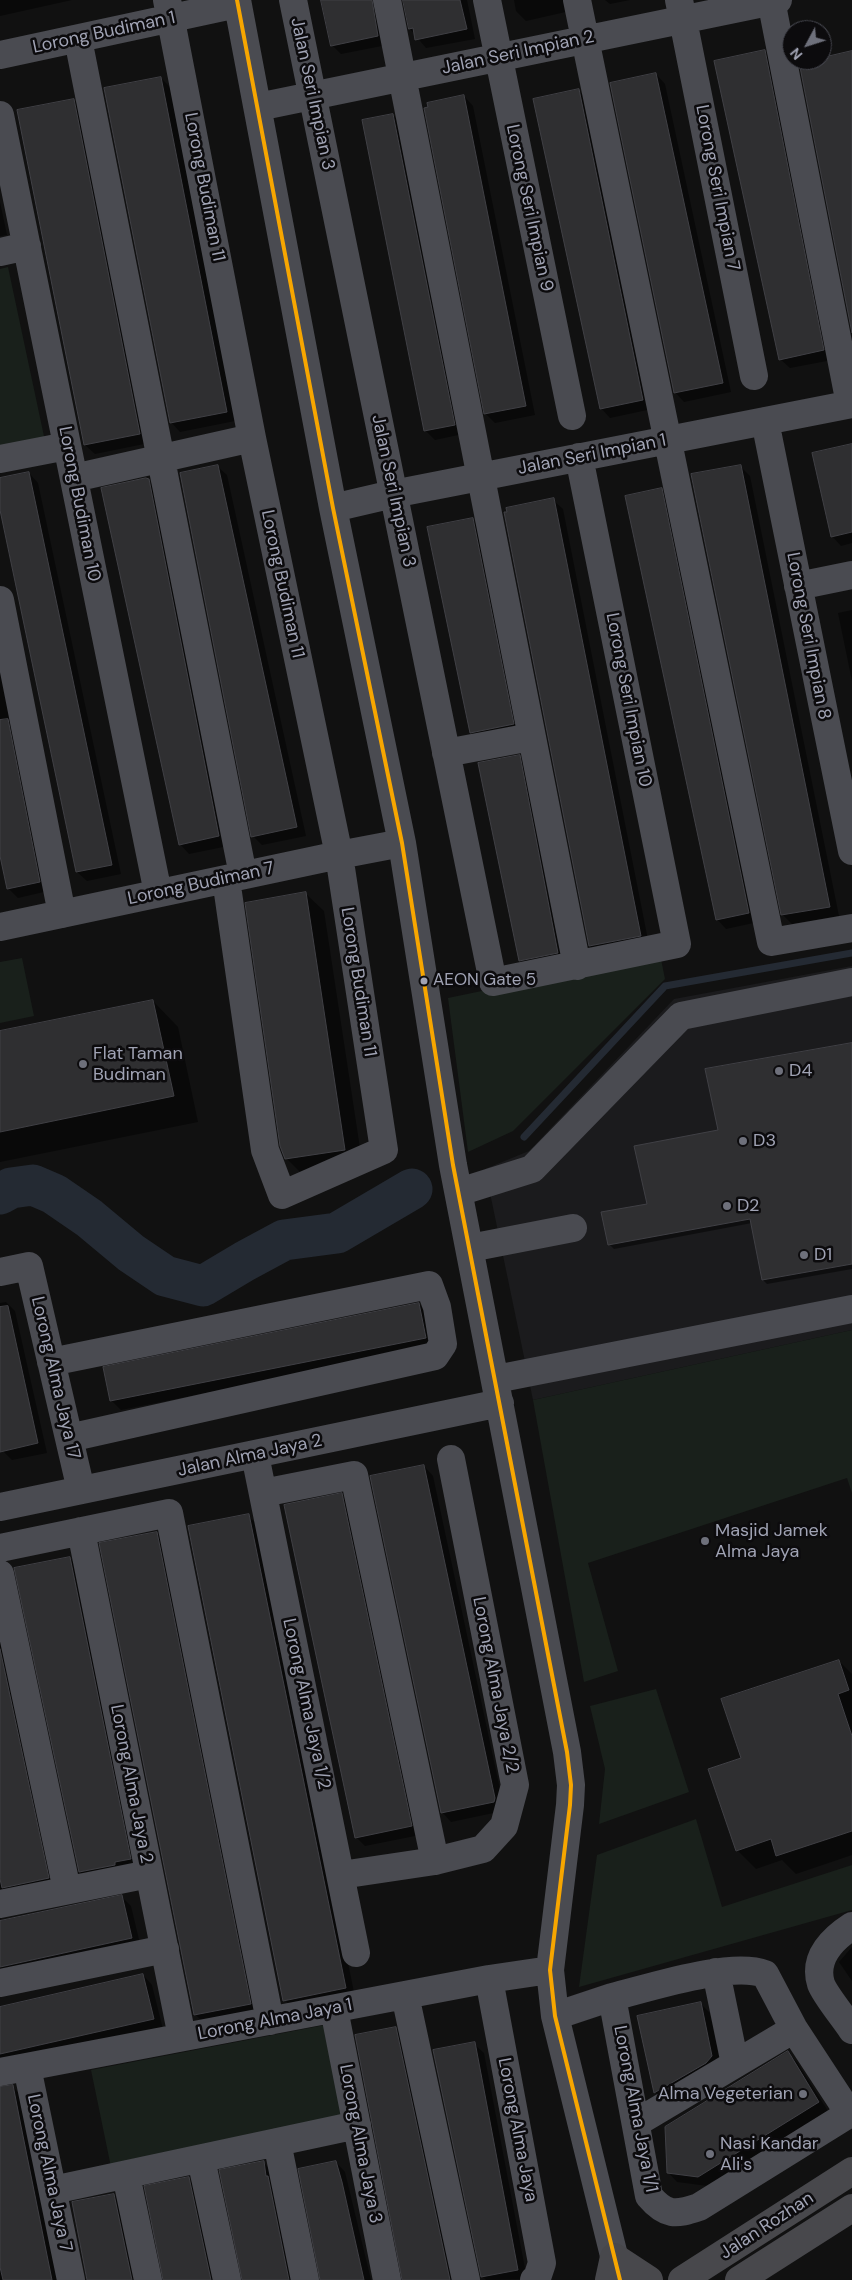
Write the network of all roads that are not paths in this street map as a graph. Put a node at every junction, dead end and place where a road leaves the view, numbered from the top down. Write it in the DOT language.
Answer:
graph roads {
  1 [pos="293,0"];
  2 [pos="387,0"];
  3 [pos="487,0"];
  4 [pos="577,0"];
  5 [pos="773,0"];
  6 [pos="237,2"];
  7 [pos="169,10"];
  8 [pos="681,10"];
  9 [pos="78,39"];
  10 [pos="585,39"];
  11 [pos="0,55"];
  12 [pos="498,57"];
  13 [pos="402,77"];
  14 [pos="312,95"];
  15 [pos="258,107"];
  16 [pos="0,115"];
  17 [pos="4,157"];
  18 [pos="26,246"];
  19 [pos="0,252"];
  20 [pos="754,376"];
  21 [pos="851,404"];
  22 [pos="572,416"];
  23 [pos="765,421"];
  24 [pos="252,438"];
  25 [pos="668,440"];
  26 [pos="67,446"];
  27 [pos="579,457"];
  28 [pos="0,459"];
  29 [pos="160,459"];
  30 [pos="480,476"];
  31 [pos="74,478"];
  32 [pos="393,494"];
  33 [pos="333,508"];
  34 [pos="852,575"];
  35 [pos="798,586"];
  36 [pos="0,600"];
  37 [pos="531,737"];
  38 [pos="446,754"];
  39 [pos="402,844"];
  40 [pos="852,851"];
  41 [pos="339,855"];
  42 [pos="234,877"];
  43 [pos="158,893"];
  44 [pos="62,914"];
  45 [pos="0,927"];
  46 [pos="852,928"];
  47 [pos="577,966"];
  48 [pos="852,982"];
  49 [pos="459,1192"];
  50 [pos="573,1228"];
  51 [pos="470,1248"];
  52 [pos="0,1272"];
  53 [pos="852,1309"];
  54 [pos="51,1362"];
  55 [pos="498,1391"];
  56 [pos="69,1438"];
  57 [pos="255,1455"];
  58 [pos="451,1459"];
  59 [pos="81,1490"];
  60 [pos="263,1494"];
  61 [pos="0,1507"];
  62 [pos="81,1532"];
  63 [pos="0,1548"];
  64 [pos="0,1574"];
  65 [pos="435,1861"];
  66 [pos="149,1874"];
  67 [pos="340,1875"];
  68 [pos="67,1890"];
  69 [pos="0,1904"];
  70 [pos="852,1926"];
  71 [pos="164,1950"];
  72 [pos="356,1953"];
  73 [pos="550,1970"];
  74 [pos="716,1972"];
  75 [pos="489,1979"];
  76 [pos="0,1983"];
  77 [pos="405,1995"];
  78 [pos="612,1997"];
  79 [pos="334,2008"];
  80 [pos="555,2016"];
  81 [pos="270,2021"];
  82 [pos="794,2028"];
  83 [pos="852,2030"];
  84 [pos="182,2037"];
  85 [pos="735,2064"];
  86 [pos="27,2067"];
  87 [pos="0,2072"];
  88 [pos="851,2113"];
  89 [pos="636,2123"];
  90 [pos="357,2125"];
  91 [pos="277,2142"];
  92 [pos="200,2159"];
  93 [pos="852,2171"];
  94 [pos="126,2175"];
  95 [pos="53,2190"];
  96 [pos="852,2208"];
  97 [pos="614,2272"];
  98 [pos="71,2280"];
  99 [pos="148,2280"];
  100 [pos="227,2280"];
  101 [pos="305,2280"];
  102 [pos="387,2280"];
  103 [pos="466,2280"];
  104 [pos="534,2280"];
  105 [pos="649,2280"];
  106 [pos="682,2280"];
  107 [pos="739,2280"];
  1 -- 14 [label="street, Jalan Seri Impian 3"];
  2 -- 13 [label="street"];
  3 -- 12 [label="street, Lorong Seri Impian 9"];
  4 -- 10 [label="street"];
  5 -- 8 [label="street, Jalan Seri Impian 2"];
  5 -- 21 [label="street"];
  6 -- 7 [label="street, Lorong Budiman 1"];
  6 -- 15 [label="street"];
  7 -- 9 [label="street, Lorong Budiman 1"];
  7 -- 24 [label="street, Lorong Budiman 11"];
  8 -- 10 [label="street, Jalan Seri Impian 2"];
  8 -- 20 [label="street, Lorong Seri Impian 7"];
  9 -- 11 [label="street, Lorong Budiman 1"];
  9 -- 29 [label="street"];
  10 -- 12 [label="street, Jalan Seri Impian 2"];
  10 -- 25 [label="street"];
  12 -- 13 [label="street, Jalan Seri Impian 2"];
  12 -- 22 [label="street, Lorong Seri Impian 9"];
  13 -- 14 [label="street, Jalan Seri Impian 2"];
  13 -- 30 [label="street"];
  14 -- 15 [label="street, Jalan Seri Impian 2"];
  14 -- 32 [label="street, Jalan Seri Impian 3"];
  15 -- 33 [label="street"];
  16 -- 17 [label="street, Lorong Budiman 10"];
  17 -- 18 [label="street, Lorong Budiman 10"];
  18 -- 19 [label="street"];
  18 -- 26 [label="street, Lorong Budiman 10"];
  21 -- 23 [label="street, Jalan Seri Impian 1"];
  23 -- 25 [label="street, Jalan Seri Impian 1"];
  23 -- 35 [label="street, Lorong Seri Impian 8"];
  24 -- 29 [label="street"];
  24 -- 41 [label="street, Lorong Budiman 11"];
  25 -- 27 [label="street, Jalan Seri Impian 1"];
  25 -- 46 [label="street"];
  26 -- 28 [label="street"];
  26 -- 31 [label="street, Lorong Budiman 10"];
  27 -- 30 [label="street, Jalan Seri Impian 1"];
  27 -- 47 [label="street, Lorong Seri Impian 10"];
  29 -- 31 [label="street"];
  29 -- 42 [label="street"];
  30 -- 32 [label="street, Jalan Seri Impian 1"];
  30 -- 37 [label="street"];
  31 -- 43 [label="street, Lorong Budiman 10"];
  32 -- 33 [label="street, Jalan Seri Impian 1"];
  32 -- 38 [label="street, Jalan Seri Impian 3"];
  33 -- 39 [label="street"];
  34 -- 35 [label="street"];
  35 -- 40 [label="street, Lorong Seri Impian 8"];
  36 -- 44 [label="street"];
  37 -- 38 [label="street"];
  37 -- 47 [label="street"];
  38 -- 47 [label="street, Jalan Seri Impian 3"];
  39 -- 41 [label="street, Lorong Budiman 7"];
  39 -- 49 [label="street"];
  41 -- 42 [label="street, Lorong Budiman 7"];
  41 -- 42 [label="street, Lorong Budiman 11"];
  42 -- 43 [label="street, Lorong Budiman 7"];
  43 -- 44 [label="street, Lorong Budiman 7"];
  44 -- 45 [label="street, Lorong Budiman 7"];
  48 -- 49 [label="street"];
  49 -- 51 [label="street"];
  50 -- 51 [label="street"];
  51 -- 55 [label="street"];
  52 -- 54 [label="street, Lorong Alma Jaya 17"];
  53 -- 55 [label="street, Jalan Alma Jaya 2"];
  54 -- 56 [label="street, Lorong Alma Jaya 17"];
  54 -- 56 [label="street"];
  55 -- 57 [label="street, Jalan Alma Jaya 2"];
  55 -- 73 [label="street"];
  56 -- 59 [label="street, Lorong Alma Jaya 17"];
  57 -- 59 [label="street, Jalan Alma Jaya 2"];
  57 -- 60 [label="street, Lorong Alma Jaya 1/2"];
  58 -- 65 [label="street, Lorong Alma Jaya 2/2"];
  59 -- 61 [label="street, Jalan Alma Jaya 2"];
  60 -- 65 [label="street"];
  60 -- 67 [label="street, Lorong Alma Jaya 1/2"];
  62 -- 63 [label="street"];
  62 -- 66 [label="street, Lorong Alma Jaya 2"];
  62 -- 81 [label="street"];
  64 -- 68 [label="street"];
  65 -- 67 [label="street, Lorong Alma Jaya 2/2"];
  66 -- 68 [label="street"];
  66 -- 71 [label="street, Lorong Alma Jaya 2"];
  67 -- 72 [label="street, Lorong Alma Jaya 1/2"];
  68 -- 69 [label="street"];
  70 -- 83 [label="street"];
  71 -- 76 [label="street"];
  71 -- 84 [label="street, Lorong Alma Jaya 2"];
  73 -- 75 [label="street, Lorong Alma Jaya 1"];
  73 -- 80 [label="street"];
  74 -- 78 [label="street"];
  74 -- 82 [label="street"];
  74 -- 85 [label="street"];
  75 -- 77 [label="street, Lorong Alma Jaya 1"];
  75 -- 104 [label="street, Lorong Alma Jaya"];
  77 -- 79 [label="street, Lorong Alma Jaya 1"];
  77 -- 103 [label="street"];
  78 -- 80 [label="street"];
  78 -- 89 [label="street, Lorong Alma Jaya 1/1"];
  79 -- 81 [label="street, Lorong Alma Jaya 1"];
  79 -- 90 [label="street, Lorong Alma Jaya 3"];
  80 -- 97 [label="street"];
  81 -- 84 [label="street, Lorong Alma Jaya 1"];
  82 -- 85 [label="street"];
  82 -- 88 [label="street"];
  84 -- 86 [label="street, Lorong Alma Jaya 1"];
  85 -- 89 [label="street"];
  86 -- 87 [label="street, Lorong Alma Jaya 1"];
  86 -- 95 [label="street, Lorong Alma Jaya 7"];
  88 -- 89 [label="street, Lorong Alma Jaya 1/1"];
  90 -- 91 [label="street"];
  90 -- 102 [label="street, Lorong Alma Jaya 3"];
  91 -- 92 [label="street"];
  91 -- 101 [label="street"];
  92 -- 94 [label="street"];
  92 -- 100 [label="street"];
  93 -- 106 [label="main road, Jalan Rozhan"];
  94 -- 95 [label="street"];
  94 -- 99 [label="street"];
  95 -- 98 [label="street, Lorong Alma Jaya 7"];
  96 -- 107 [label="main road, Jalan Rozhan"];
  97 -- 105 [label="main road"];
}
